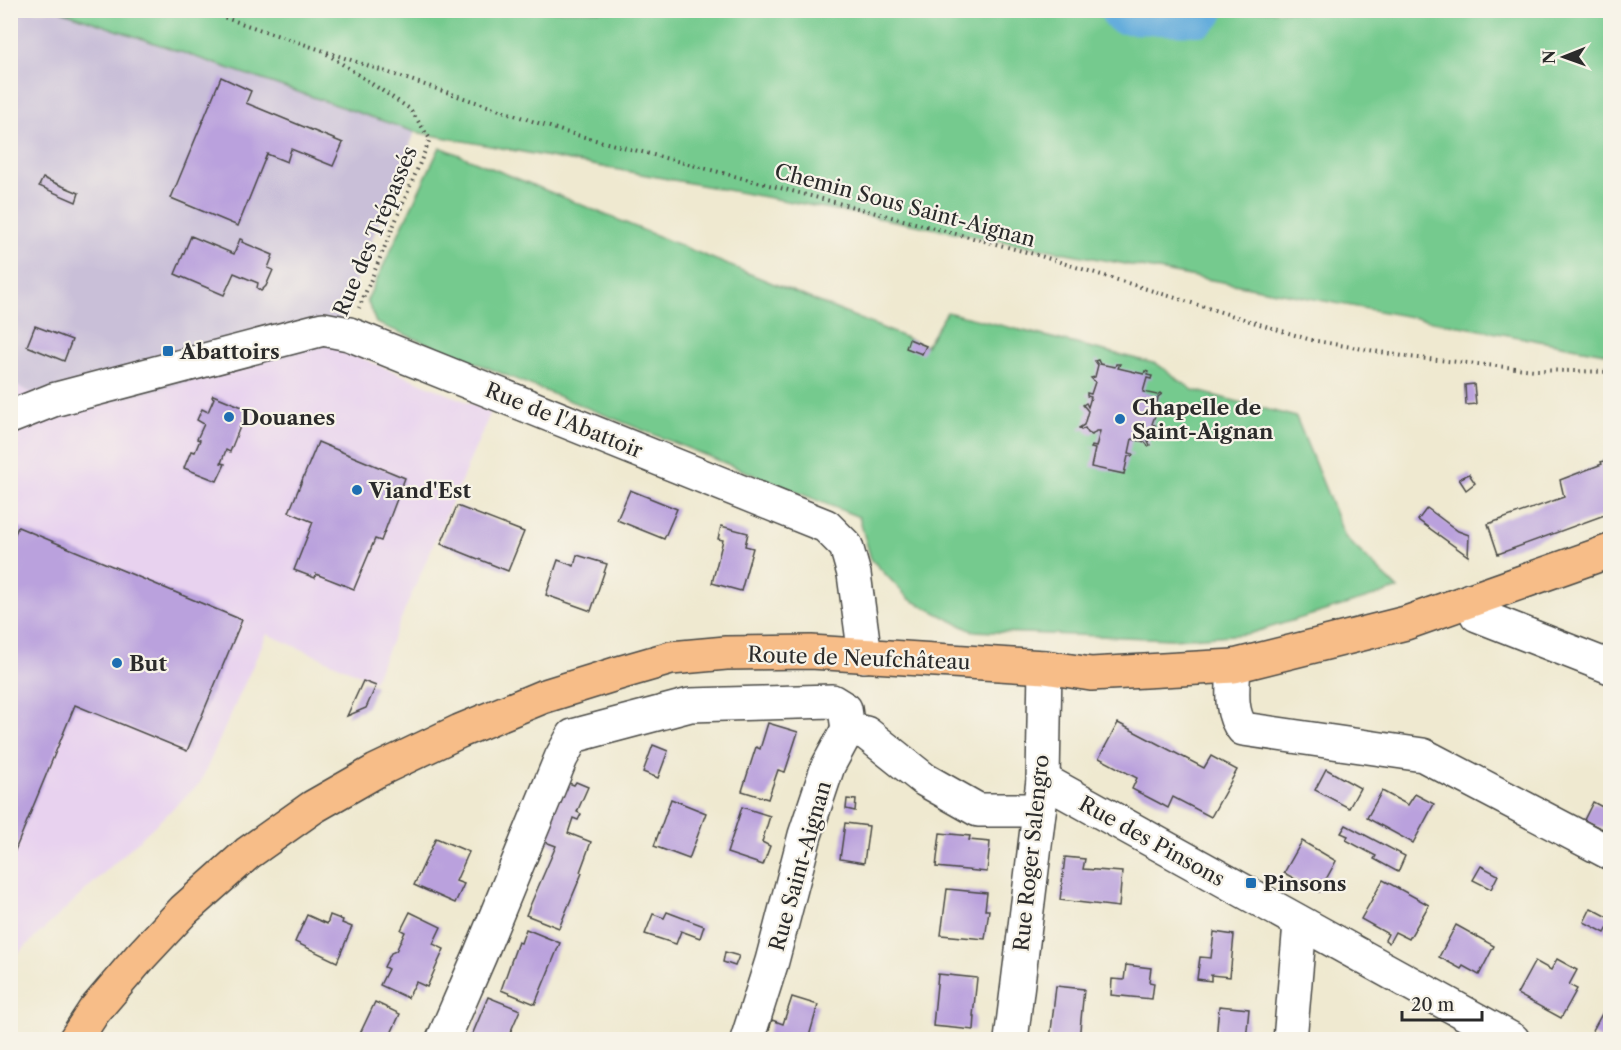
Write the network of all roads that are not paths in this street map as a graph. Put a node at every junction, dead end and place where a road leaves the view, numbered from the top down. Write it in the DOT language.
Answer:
graph roads {
  1 [pos="10,417"];
  2 [pos="1611,551"];
  3 [pos="1470,600"];
  4 [pos="865,656"];
  5 [pos="1234,666"];
  6 [pos="1045,667"];
  7 [pos="1611,667"];
  8 [pos="848,729"];
  9 [pos="1041,795"];
  10 [pos="1611,853"];
  11 [pos="1300,924"];
  12 [pos="75,1040"];
  13 [pos="443,1040"];
  14 [pos="747,1040"];
  15 [pos="1011,1040"];
  16 [pos="1290,1040"];
  17 [pos="1513,1040"];
  1 -- 4 [label="street, Rue de l'Abattoir"];
  2 -- 3 [label="main road, Route de Neufchâteau"];
  3 -- 5 [label="main road, Route de Neufchâteau"];
  3 -- 7 [label="street"];
  4 -- 6 [label="main road, Route de Neufchâteau"];
  4 -- 12 [label="main road, Route de Neufchâteau"];
  5 -- 6 [label="main road, Route de Neufchâteau"];
  5 -- 10 [label="street"];
  6 -- 9 [label="street, Rue Roger Salengro"];
  8 -- 9 [label="street"];
  8 -- 13 [label="street"];
  8 -- 14 [label="street, Rue Saint-Aignan"];
  9 -- 11 [label="street, Rue des Pinsons"];
  9 -- 15 [label="street, Rue Roger Salengro"];
  11 -- 16 [label="street"];
  11 -- 17 [label="street, Rue des Pinsons"];
}
